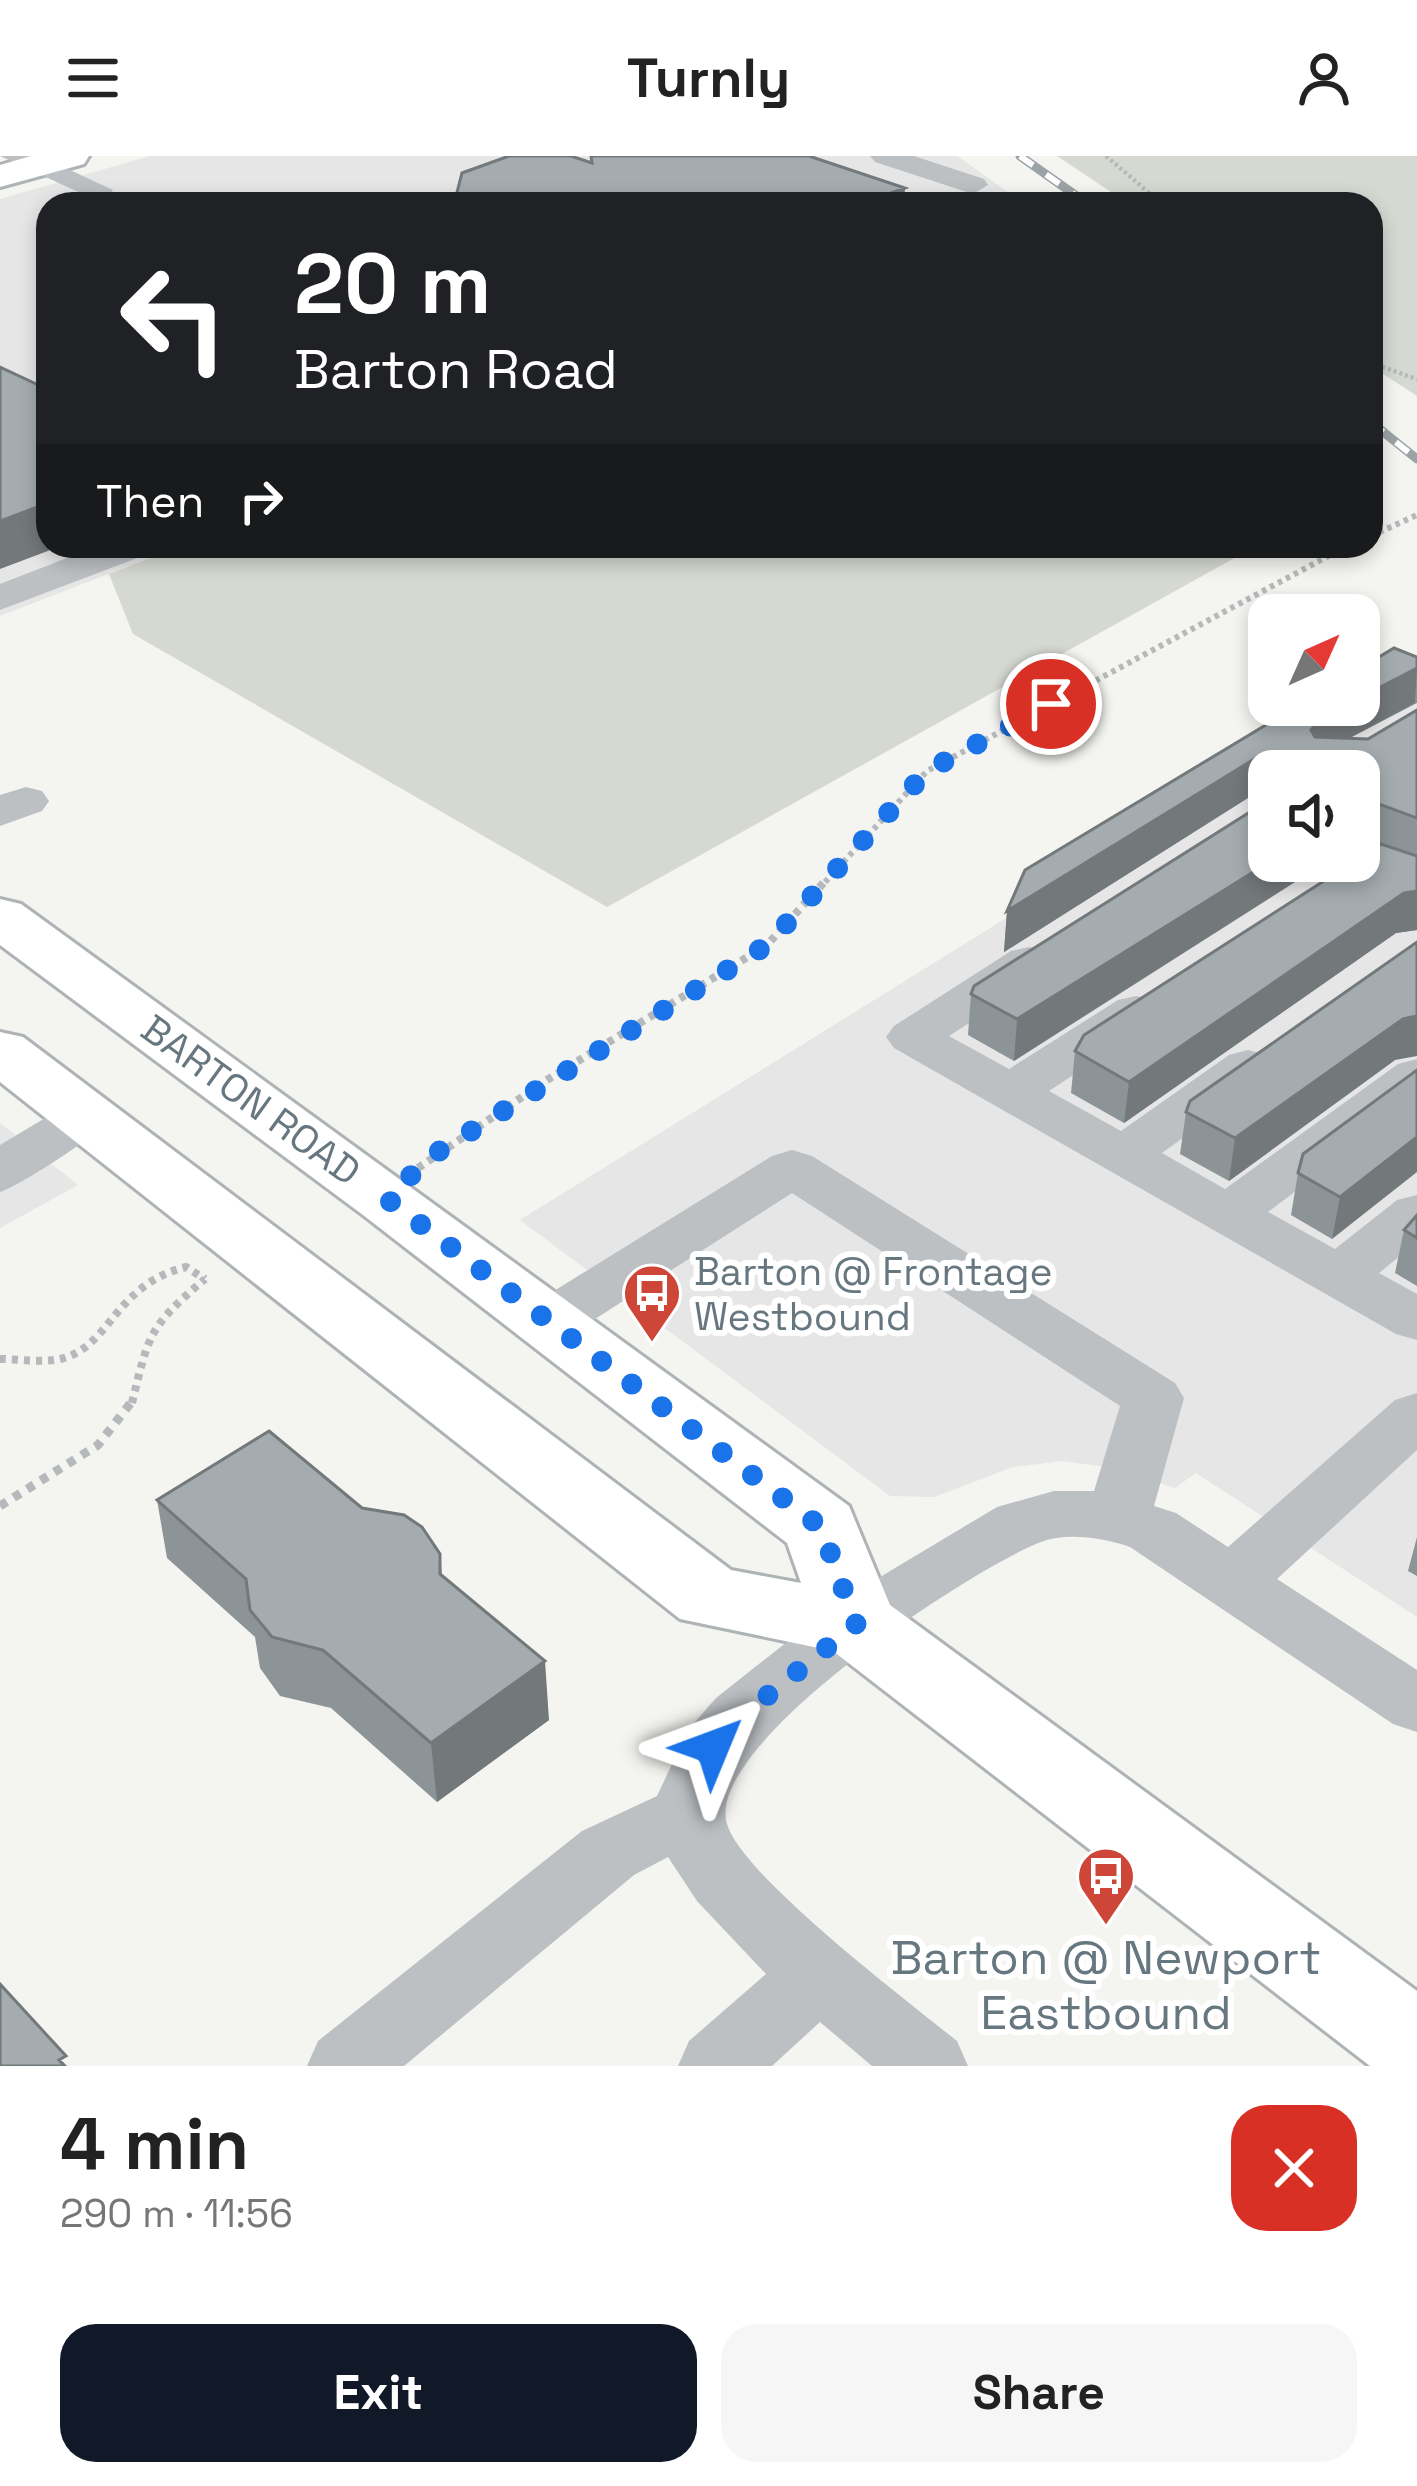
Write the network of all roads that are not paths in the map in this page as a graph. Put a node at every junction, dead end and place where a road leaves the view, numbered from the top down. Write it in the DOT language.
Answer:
graph roads {
  1 [pos="885,156"];
  2 [pos="928,156"];
  3 [pos="41,159"];
  4 [pos="0,176"];
  5 [pos="973,184"];
  6 [pos="98,190"];
  7 [pos="985,192"];
  8 [pos="103,558"];
  9 [pos="0,598"];
  10 [pos="0,917"];
  11 [pos="1069,937"];
  12 [pos="1171,989"];
  13 [pos="1280,1044"];
  14 [pos="0,1051"];
  15 [pos="1417,1075"];
  16 [pos="1011,1092"];
  17 [pos="86,1118"];
  18 [pos="1123,1155"];
  19 [pos="0,1174"];
  20 [pos="1228,1214"];
  21 [pos="1417,1214"];
  22 [pos="1340,1276"];
  23 [pos="1417,1320"];
  24 [pos="549,1321"];
  25 [pos="1417,1415"];
  26 [pos="1119,1517"];
  27 [pos="1231,1582"];
  28 [pos="856,1624"];
  29 [pos="1417,1705"];
  30 [pos="688,1814"];
  31 [pos="821,1973"];
  32 [pos="1417,2046"];
  33 [pos="346,2066"];
  34 [pos="717,2066"];
  35 [pos="929,2066"];
  1 -- 5 [label="street"];
  2 -- 5 [label="street"];
  3 -- 4 [label="main road"];
  3 -- 6 [label="street"];
  5 -- 7 [label="street"];
  8 -- 9 [label="street"];
  10 -- 24 [label="main road, BARTON ROAD"];
  11 -- 16 [label="street"];
  12 -- 16 [label="street"];
  13 -- 18 [label="street"];
  14 -- 17 [label="main road"];
  15 -- 20 [label="street"];
  16 -- 18 [label="street"];
  17 -- 19 [label="street"];
  17 -- 28 [label="main road"];
  18 -- 20 [label="street"];
  20 -- 22 [label="street"];
  21 -- 22 [label="street"];
  22 -- 23 [label="street"];
  24 -- 26 [label="street"];
  24 -- 28 [label="main road, BARTON ROAD"];
  25 -- 27 [label="street"];
  26 -- 27 [label="street"];
  26 -- 28 [label="street"];
  27 -- 29 [label="street"];
  28 -- 30 [label="street"];
  28 -- 32 [label="main road"];
  30 -- 31 [label="street"];
  30 -- 33 [label="street"];
  31 -- 34 [label="street"];
  31 -- 35 [label="street"];
}
